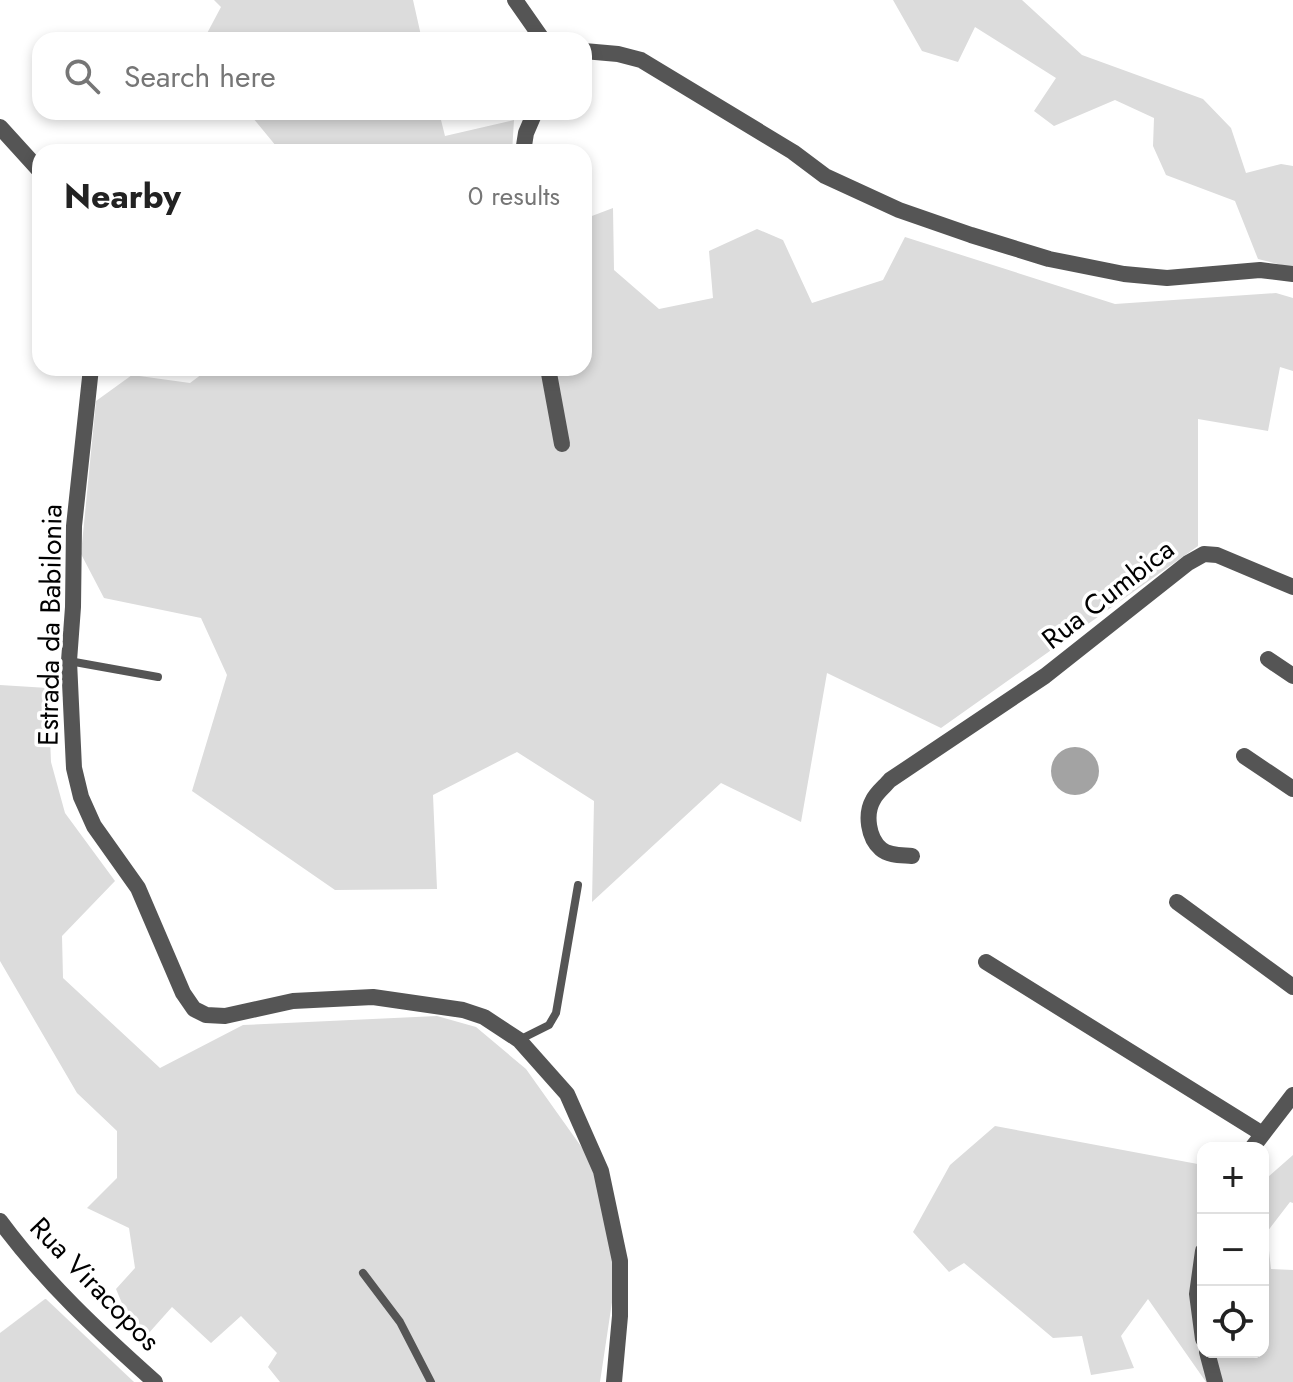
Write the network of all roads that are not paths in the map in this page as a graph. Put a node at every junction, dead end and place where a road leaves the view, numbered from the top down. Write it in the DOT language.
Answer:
graph roads {
  1 [pos="515,0"];
  2 [pos="537,32"];
  3 [pos="592,52"];
  4 [pos="532,120"];
  5 [pos="0,127"];
  6 [pos="524,144"];
  7 [pos="32,162"];
  8 [pos="1293,274"];
  9 [pos="90,376"];
  10 [pos="549,376"];
  11 [pos="562,444"];
  12 [pos="1293,587"];
  13 [pos="1268,659"];
  14 [pos="69,661"];
  15 [pos="1293,676"];
  16 [pos="158,677"];
  17 [pos="1244,756"];
  18 [pos="1293,789"];
  19 [pos="912,856"];
  20 [pos="578,885"];
  21 [pos="1177,902"];
  22 [pos="986,962"];
  23 [pos="1293,987"];
  24 [pos="519,1040"];
  25 [pos="1293,1095"];
  26 [pos="1257,1141"];
  27 [pos="0,1221"];
  28 [pos="363,1273"];
  29 [pos="1209,1358"];
  30 [pos="155,1382"];
  31 [pos="431,1382"];
  32 [pos="614,1382"];
  33 [pos="1215,1382"];
  1 -- 2 [label="street"];
  3 -- 8 [label="street"];
  4 -- 6 [label="street"];
  5 -- 7 [label="street"];
  9 -- 14 [label="street, Estrada da Babilonia"];
  10 -- 11 [label="street"];
  12 -- 19 [label="street, Rua Cumbica"];
  13 -- 15 [label="street"];
  14 -- 16 [label="lane"];
  14 -- 24 [label="street, Estrada da Babilonia"];
  17 -- 18 [label="street"];
  20 -- 24 [label="lane"];
  21 -- 23 [label="street"];
  22 -- 26 [label="street"];
  24 -- 32 [label="street, Estrada da Babilonia"];
  25 -- 26 [label="street"];
  27 -- 30 [label="street, Rua Viracopos"];
  28 -- 31 [label="lane"];
  29 -- 33 [label="street"];
}
